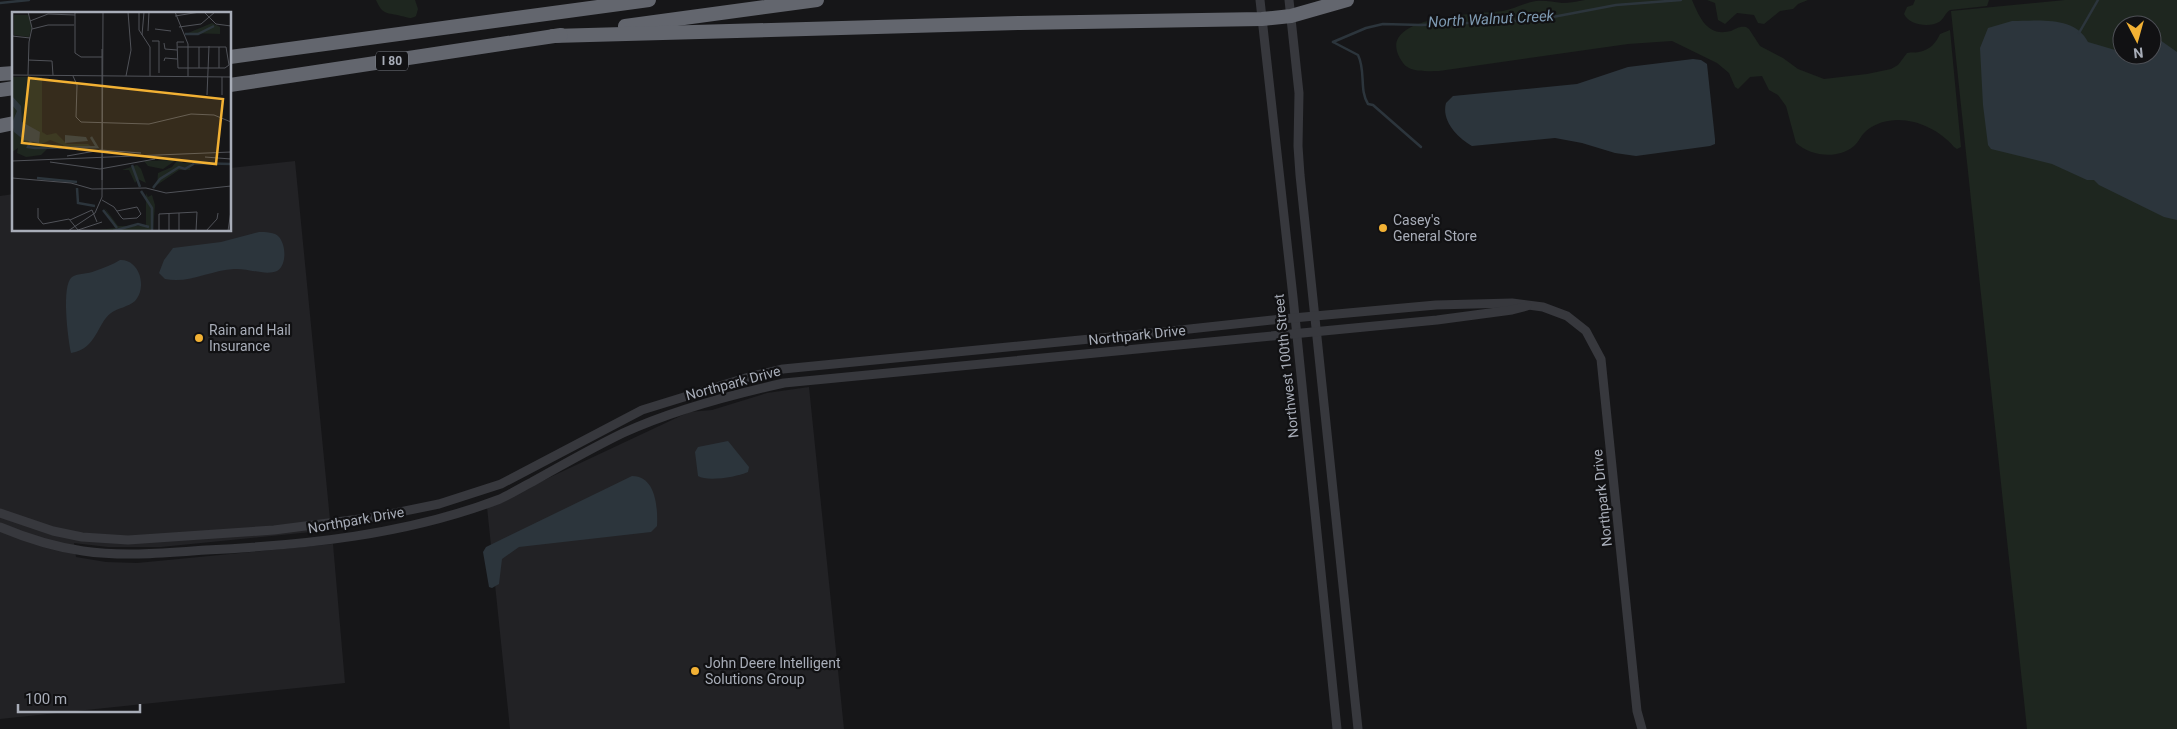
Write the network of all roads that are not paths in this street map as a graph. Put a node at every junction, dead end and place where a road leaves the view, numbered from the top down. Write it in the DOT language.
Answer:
graph roads {
  1 [pos="615,0"];
  2 [pos="649,0"];
  3 [pos="817,0"];
  4 [pos="1260,0"];
  5 [pos="1289,0"];
  6 [pos="1347,0"];
  7 [pos="551,14"];
  8 [pos="1291,16"];
  9 [pos="1262,19"];
  10 [pos="553,36"];
  11 [pos="231,57"];
  12 [pos="231,85"];
  13 [pos="1529,306"];
  14 [pos="1314,317"];
  15 [pos="1295,318"];
  16 [pos="1316,331"];
  17 [pos="1296,332"];
  18 [pos="1090,339"];
  19 [pos="1092,354"];
  20 [pos="859,361"];
  21 [pos="860,376"];
  22 [pos="439,504"];
  23 [pos="0,513"];
  24 [pos="443,518"];
  25 [pos="0,526"];
  26 [pos="1337,729"];
  27 [pos="1358,729"];
  28 [pos="1642,729"];
  1 -- 7 [label="highway"];
  2 -- 7 [label="highway, I 80"];
  3 -- 10 [label="highway, I 80"];
  4 -- 9 [label="street, Northwest 100th Street"];
  5 -- 8 [label="street"];
  6 -- 8 [label="highway"];
  7 -- 11 [label="highway, I 80"];
  8 -- 9 [label="highway"];
  8 -- 14 [label="street"];
  9 -- 10 [label="highway"];
  9 -- 15 [label="street, Northwest 100th Street"];
  10 -- 12 [label="highway, I 80"];
  13 -- 14 [label="street, Northpark Drive"];
  13 -- 16 [label="street, Northpark Drive"];
  13 -- 28 [label="street, Northpark Drive"];
  14 -- 15 [label="street, Northpark Drive"];
  14 -- 16 [label="street"];
  15 -- 17 [label="street, Northwest 100th Street"];
  15 -- 18 [label="street, Northpark Drive"];
  16 -- 17 [label="street, Northpark Drive"];
  16 -- 27 [label="street"];
  17 -- 19 [label="street, Northpark Drive"];
  17 -- 26 [label="street, Northwest 100th Street"];
  18 -- 19 [label="street"];
  18 -- 20 [label="street, Northpark Drive"];
  19 -- 21 [label="street, Northpark Drive"];
  20 -- 21 [label="street"];
  20 -- 22 [label="street, Northpark Drive"];
  21 -- 24 [label="street, Northpark Drive"];
  22 -- 23 [label="street, Northpark Drive"];
  22 -- 24 [label="street"];
  24 -- 25 [label="street, Northpark Drive"];
}
